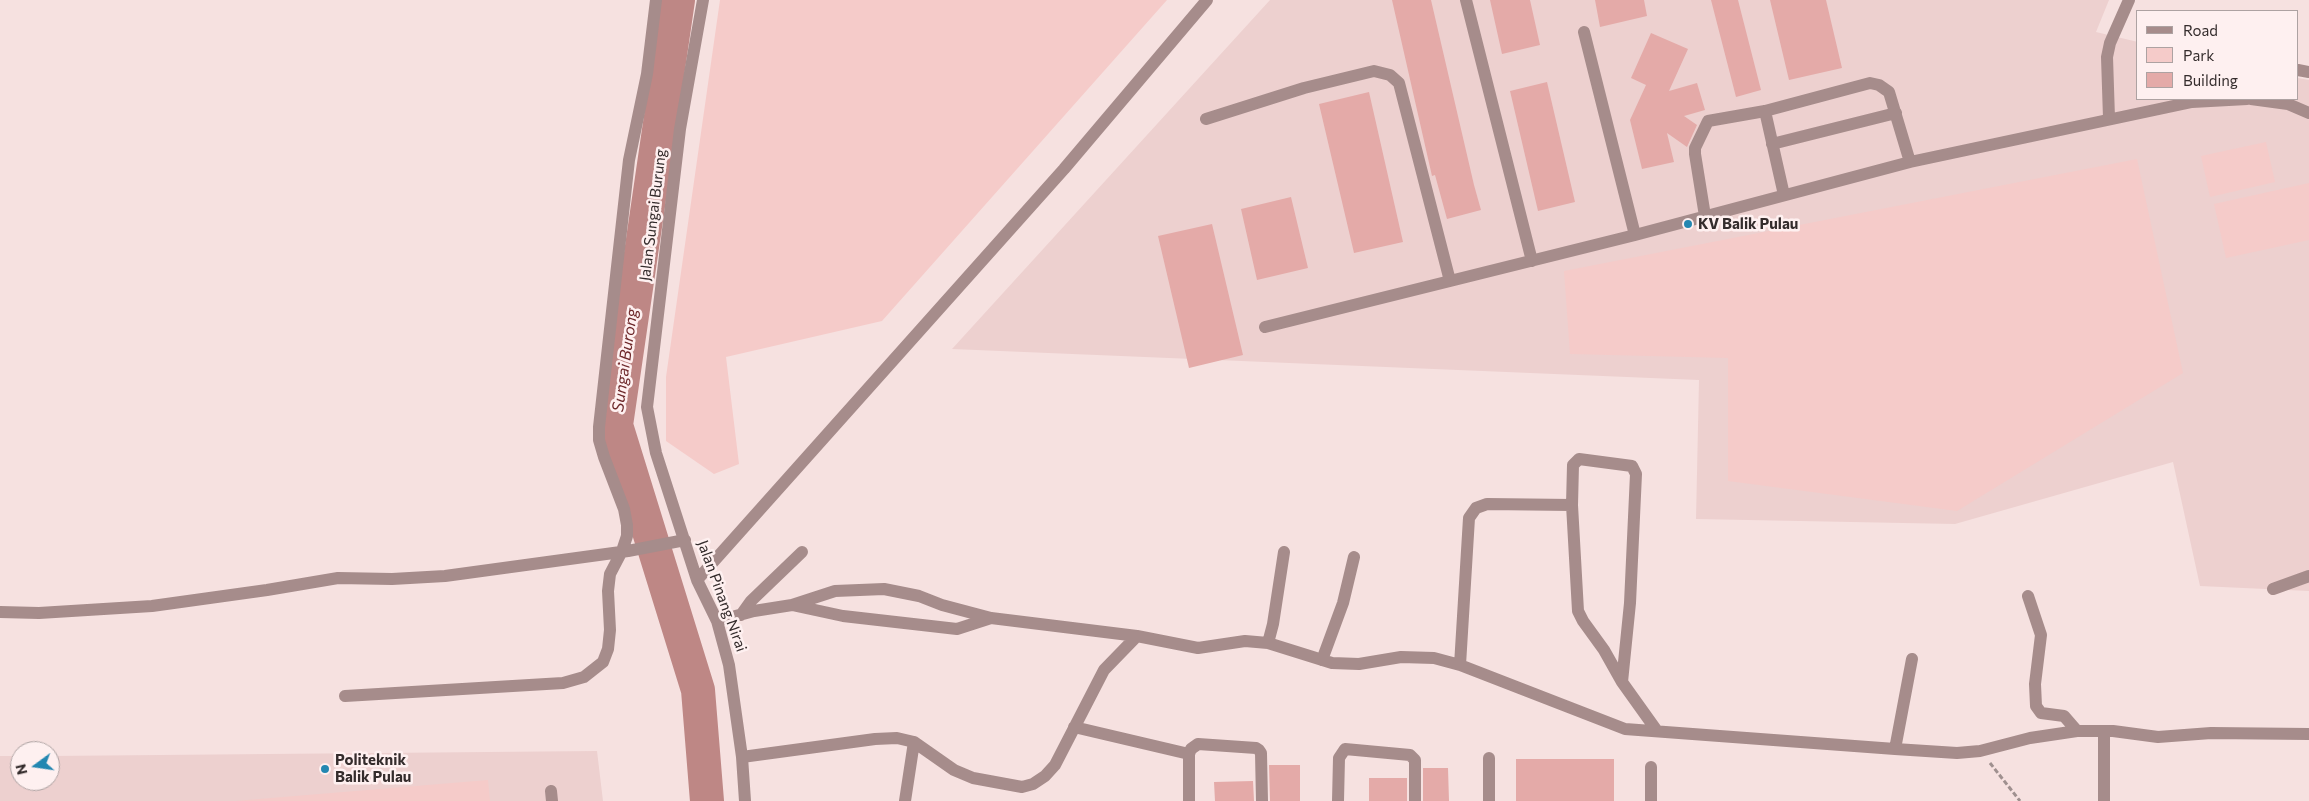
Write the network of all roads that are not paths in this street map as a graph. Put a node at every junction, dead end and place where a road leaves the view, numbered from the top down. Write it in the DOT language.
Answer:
graph roads {
  1 [pos="656,0"];
  2 [pos="703,0"];
  3 [pos="1208,0"];
  4 [pos="1466,0"];
  5 [pos="2129,0"];
  6 [pos="1584,32"];
  7 [pos="2229,100"];
  8 [pos="2258,100"];
  9 [pos="1765,111"];
  10 [pos="1896,113"];
  11 [pos="2309,113"];
  12 [pos="2109,118"];
  13 [pos="1206,119"];
  14 [pos="1772,144"];
  15 [pos="1910,162"];
  16 [pos="1784,195"];
  17 [pos="1705,216"];
  18 [pos="1636,235"];
  19 [pos="1532,261"];
  20 [pos="1450,281"];
  21 [pos="1265,327"];
  22 [pos="670,493"];
  23 [pos="1572,505"];
  24 [pos="685,540"];
  25 [pos="625,551"];
  26 [pos="802,552"];
  27 [pos="1284,552"];
  28 [pos="1354,558"];
  29 [pos="2309,576"];
  30 [pos="696,580"];
  31 [pos="2273,589"];
  32 [pos="2028,596"];
  33 [pos="792,605"];
  34 [pos="0,612"];
  35 [pos="741,614"];
  36 [pos="991,618"];
  37 [pos="717,621"];
  38 [pos="1137,636"];
  39 [pos="1268,643"];
  40 [pos="1912,659"];
  41 [pos="1322,660"];
  42 [pos="1460,665"];
  43 [pos="1622,682"];
  44 [pos="345,696"];
  45 [pos="1074,727"];
  46 [pos="1656,731"];
  47 [pos="2078,731"];
  48 [pos="2104,731"];
  49 [pos="2309,734"];
  50 [pos="914,742"];
  51 [pos="1895,749"];
  52 [pos="1189,754"];
  53 [pos="742,757"];
  54 [pos="1489,758"];
  55 [pos="1651,767"];
  56 [pos="745,801"];
  57 [pos="906,801"];
  58 [pos="1189,801"];
  59 [pos="1262,801"];
  60 [pos="1338,801"];
  61 [pos="1415,801"];
  62 [pos="1489,801"];
  63 [pos="1651,801"];
  64 [pos="2104,801"];
  1 -- 25 [label="street"];
  2 -- 22 [label="street, Jalan Sungai Burung"];
  3 -- 30 [label="street"];
  4 -- 19 [label="street"];
  5 -- 12 [label="street"];
  6 -- 18 [label="street"];
  7 -- 12 [label="street"];
  8 -- 11 [label="street"];
  9 -- 10 [label="street"];
  9 -- 14 [label="street"];
  9 -- 17 [label="street"];
  10 -- 14 [label="street"];
  10 -- 15 [label="street"];
  12 -- 15 [label="street"];
  13 -- 20 [label="street"];
  14 -- 16 [label="street"];
  15 -- 16 [label="street"];
  16 -- 17 [label="street"];
  17 -- 18 [label="street"];
  18 -- 19 [label="street"];
  19 -- 20 [label="street"];
  20 -- 21 [label="street"];
  22 -- 24 [label="street, Jalan Pinang Nirai"];
  23 -- 42 [label="street"];
  23 -- 43 [label="street"];
  23 -- 43 [label="street"];
  24 -- 25 [label="street"];
  24 -- 30 [label="street, Jalan Pinang Nirai"];
  25 -- 34 [label="street"];
  25 -- 44 [label="street"];
  26 -- 35 [label="street"];
  27 -- 39 [label="street"];
  28 -- 41 [label="street"];
  29 -- 31 [label="street"];
  30 -- 37 [label="street, Jalan Pinang Nirai"];
  32 -- 47 [label="street"];
  33 -- 35 [label="street"];
  33 -- 36 [label="street"];
  33 -- 36 [label="street"];
  35 -- 37 [label="street"];
  36 -- 38 [label="street"];
  37 -- 53 [label="street, Jalan Pinang Nirai"];
  38 -- 39 [label="street"];
  38 -- 45 [label="street"];
  39 -- 41 [label="street"];
  40 -- 51 [label="street"];
  41 -- 42 [label="street"];
  42 -- 46 [label="street"];
  43 -- 46 [label="street"];
  45 -- 50 [label="street"];
  45 -- 52 [label="street"];
  46 -- 51 [label="street"];
  47 -- 48 [label="street"];
  47 -- 51 [label="street"];
  48 -- 49 [label="street"];
  48 -- 64 [label="street"];
  50 -- 53 [label="street"];
  50 -- 57 [label="street"];
  52 -- 58 [label="street"];
  52 -- 59 [label="street"];
  53 -- 56 [label="street, Jalan Pinang Nirai"];
  54 -- 62 [label="street"];
  55 -- 63 [label="street"];
  60 -- 61 [label="street"];
}
